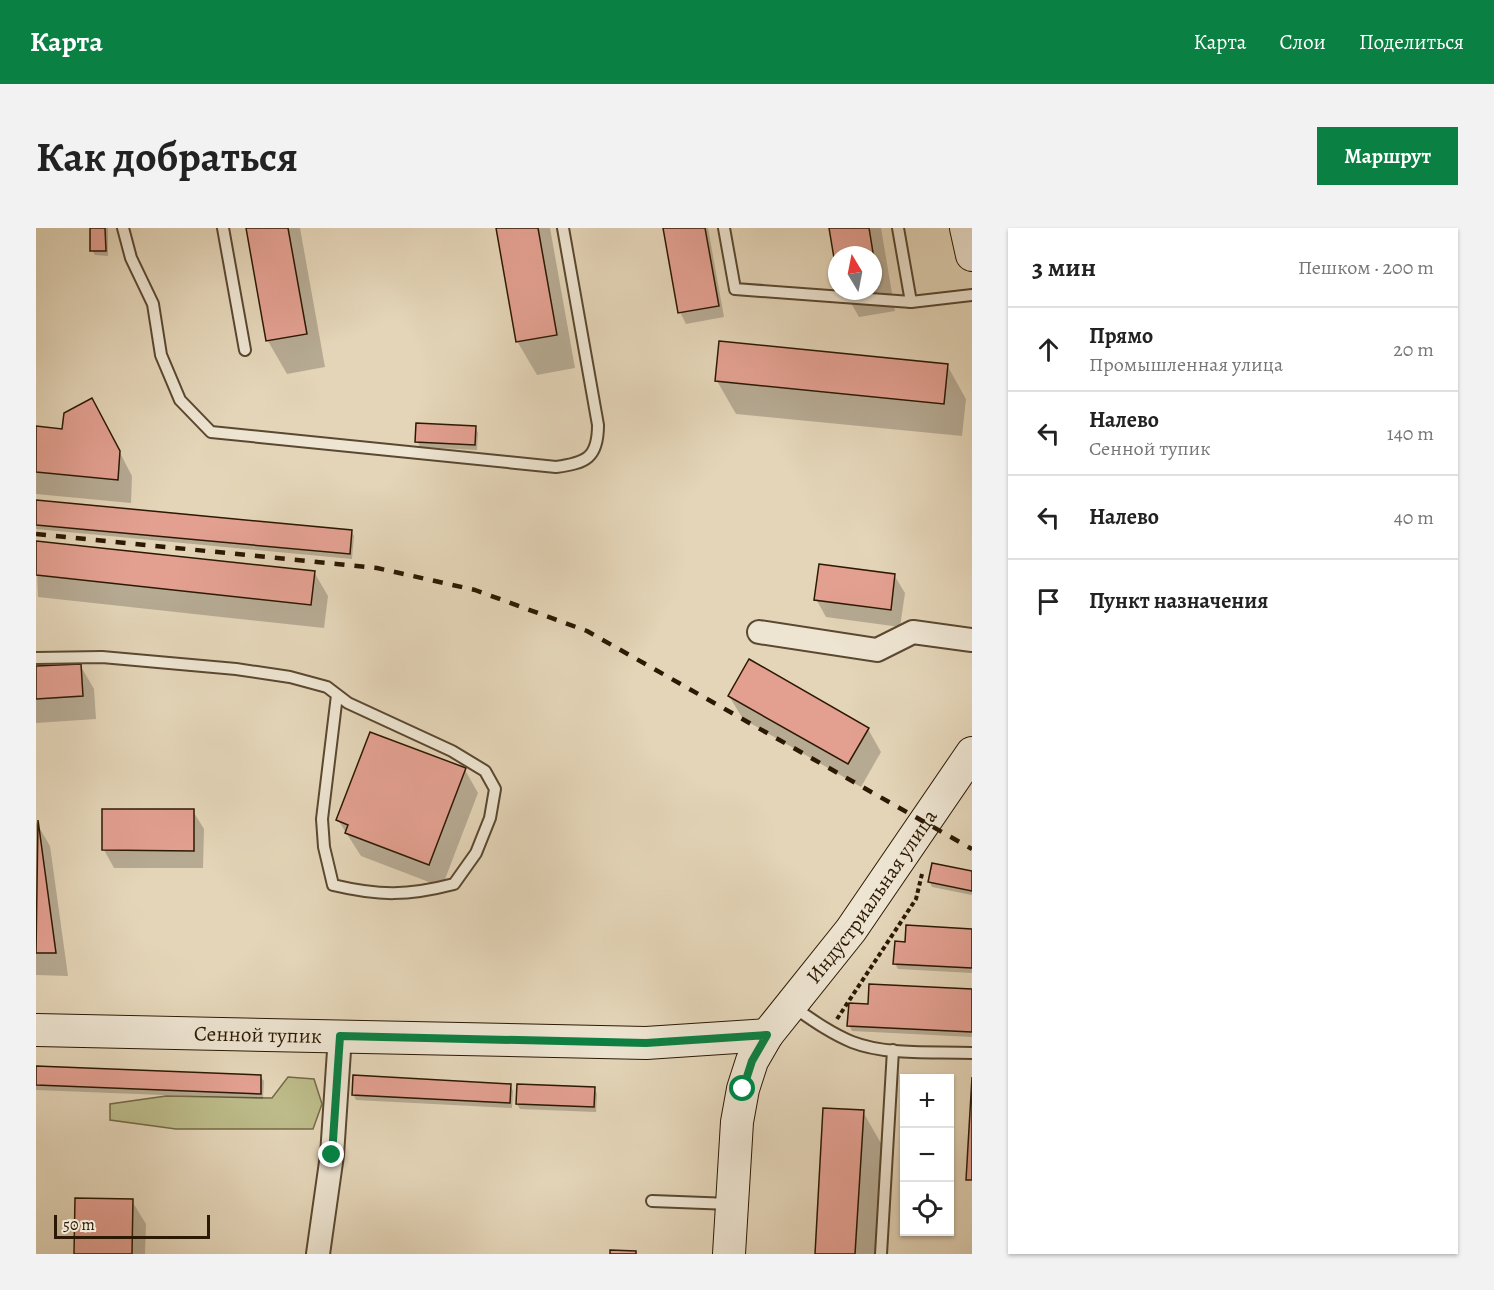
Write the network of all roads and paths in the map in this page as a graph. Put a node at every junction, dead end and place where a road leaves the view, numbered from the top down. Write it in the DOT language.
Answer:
graph roads {
  1 [pos="123,228"];
  2 [pos="223,228"];
  3 [pos="562,228"];
  4 [pos="724,228"];
  5 [pos="898,228"];
  6 [pos="966,228"];
  7 [pos="972,255"];
  8 [pos="972,295"];
  9 [pos="911,302"];
  10 [pos="245,350"];
  11 [pos="759,632"];
  12 [pos="972,640"];
  13 [pos="36,658"];
  14 [pos="337,695"];
  15 [pos="972,753"];
  16 [pos="923,872"];
  17 [pos="792,1006"];
  18 [pos="36,1030"];
  19 [pos="830,1030"];
  20 [pos="767,1035"];
  21 [pos="340,1036"];
  22 [pos="893,1050"];
  23 [pos="972,1053"];
  24 [pos="652,1201"];
  25 [pos="731,1204"];
  26 [pos="318,1254"];
  27 [pos="729,1254"];
  28 [pos="881,1254"];
  1 -- 3 [label="lane"];
  2 -- 10 [label="lane"];
  4 -- 9 [label="lane"];
  5 -- 9 [label="lane"];
  6 -- 7 [label="main road"];
  8 -- 9 [label="lane"];
  11 -- 12 [label="street"];
  13 -- 14 [label="lane"];
  14 -- 14 [label="lane"];
  15 -- 17 [label="main road, Индустриальная улица"];
  16 -- 19 [label="path"];
  17 -- 19 [label="lane"];
  17 -- 20 [label="main road, Индустриальная улица"];
  18 -- 21 [label="main road, Сенной тупик"];
  19 -- 22 [label="lane"];
  20 -- 21 [label="main road, Сенной тупик"];
  20 -- 25 [label="main road, Индустриальная улица"];
  21 -- 26 [label="street"];
  22 -- 23 [label="lane"];
  22 -- 28 [label="lane"];
  24 -- 25 [label="lane"];
  25 -- 27 [label="main road, Индустриальная улица"];
}
